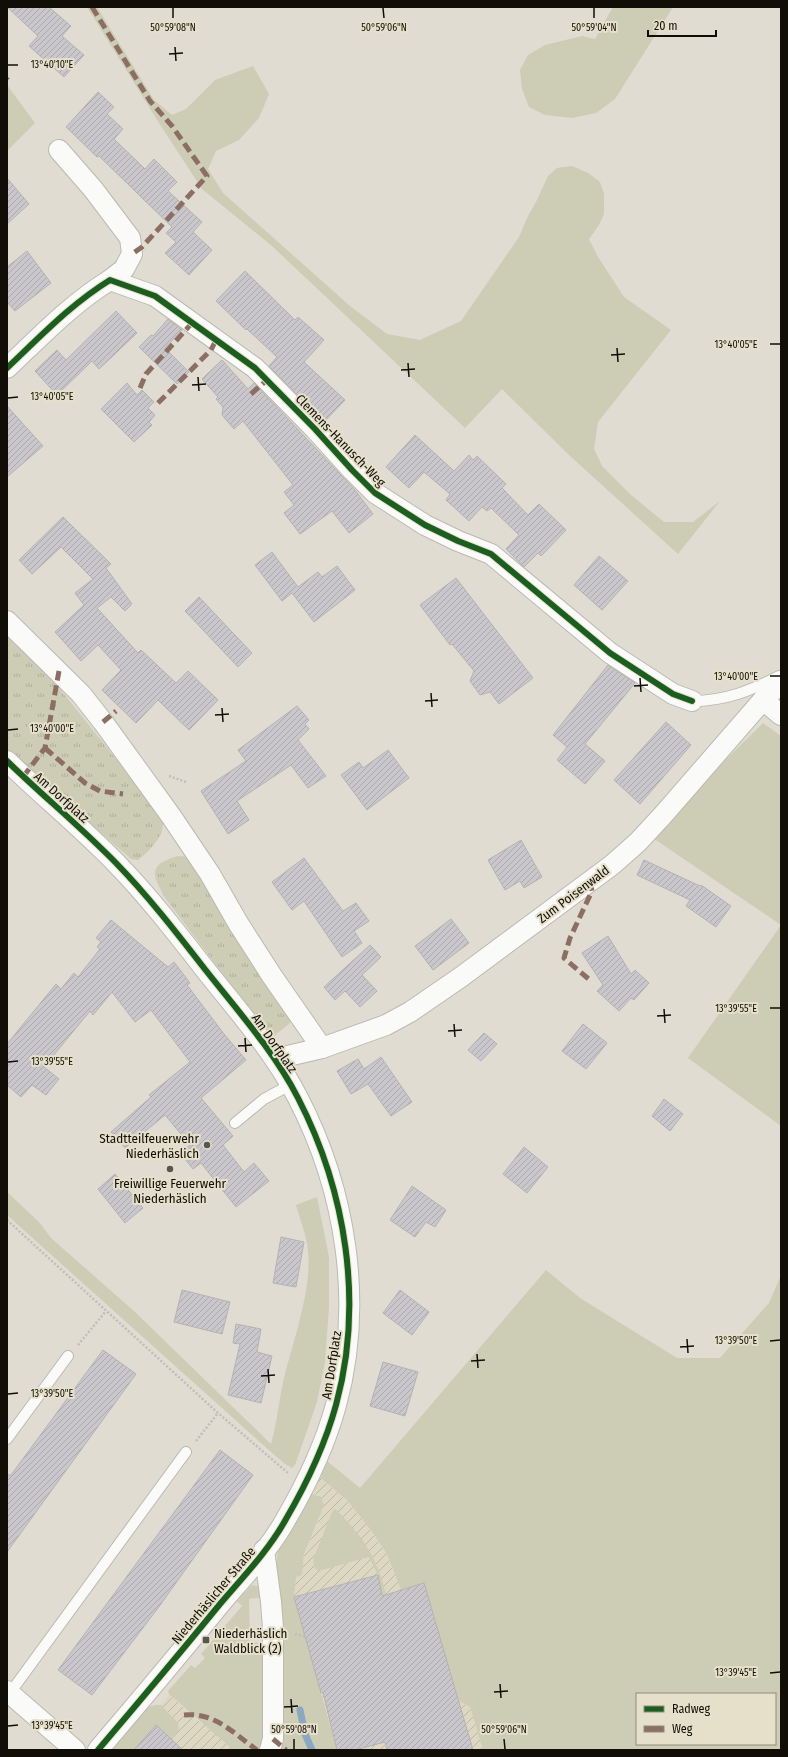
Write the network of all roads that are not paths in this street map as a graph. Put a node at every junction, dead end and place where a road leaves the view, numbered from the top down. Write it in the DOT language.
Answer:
graph roads {
  1 [pos="59,150"];
  2 [pos="110,280"];
  3 [pos="7,368"];
  4 [pos="7,621"];
  5 [pos="781,676"];
  6 [pos="781,683"];
  7 [pos="763,700"];
  8 [pos="692,701"];
  9 [pos="781,715"];
  10 [pos="7,761"];
  11 [pos="322,1048"];
  12 [pos="275,1059"];
  13 [pos="290,1085"];
  14 [pos="235,1123"];
  15 [pos="68,1356"];
  16 [pos="7,1439"];
  17 [pos="324,1441"];
  18 [pos="186,1452"];
  19 [pos="264,1550"];
  20 [pos="9,1692"];
  21 [pos="75,1750"];
  22 [pos="98,1750"];
  23 [pos="270,1750"];
  1 -- 2 [label="street"];
  2 -- 3 [label="street"];
  2 -- 8 [label="street, Clemens-Hanusch-Weg"];
  4 -- 11 [label="street"];
  5 -- 8 [label="lane, Clemens-Hanusch-Weg"];
  6 -- 7 [label="street, Zum Poisenwald"];
  7 -- 9 [label="street"];
  7 -- 11 [label="street, Zum Poisenwald"];
  10 -- 12 [label="street, Am Dorfplatz"];
  11 -- 12 [label="street, Am Dorfplatz"];
  12 -- 13 [label="street, Am Dorfplatz"];
  13 -- 14 [label="lane"];
  13 -- 17 [label="street, Am Dorfplatz"];
  15 -- 16 [label="lane"];
  17 -- 19 [label="street, Niederhäslicher Straße"];
  18 -- 20 [label="lane"];
  19 -- 22 [label="street, Niederhäslicher Straße"];
  19 -- 23 [label="street"];
  20 -- 21 [label="street"];
}
